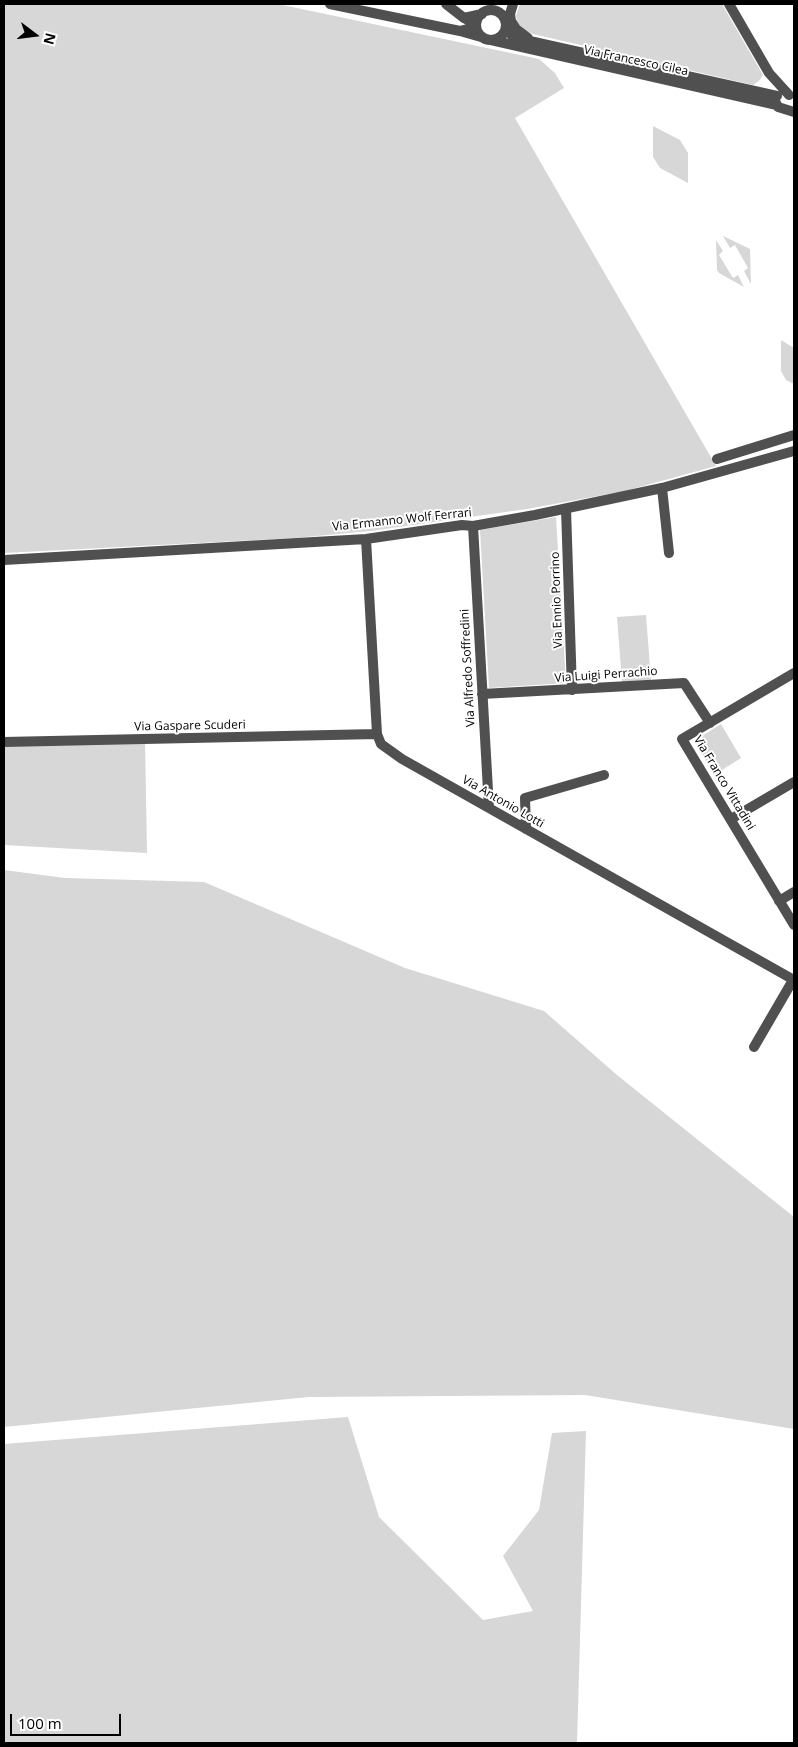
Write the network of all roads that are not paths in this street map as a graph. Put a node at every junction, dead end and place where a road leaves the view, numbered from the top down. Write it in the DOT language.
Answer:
graph roads {
  1 [pos="330,4"];
  2 [pos="496,4"];
  3 [pos="512,4"];
  4 [pos="729,4"];
  5 [pos="450,8"];
  6 [pos="484,13"];
  7 [pos="464,18"];
  8 [pos="505,23"];
  9 [pos="476,24"];
  10 [pos="448,30"];
  11 [pos="460,31"];
  12 [pos="486,38"];
  13 [pos="536,41"];
  14 [pos="772,77"];
  15 [pos="750,89"];
  16 [pos="792,96"];
  17 [pos="777,99"];
  18 [pos="793,113"];
  19 [pos="794,434"];
  20 [pos="794,451"];
  21 [pos="717,459"];
  22 [pos="662,488"];
  23 [pos="566,509"];
  24 [pos="474,526"];
  25 [pos="366,539"];
  26 [pos="669,553"];
  27 [pos="4,560"];
  28 [pos="794,673"];
  29 [pos="572,690"];
  30 [pos="482,694"];
  31 [pos="710,723"];
  32 [pos="377,734"];
  33 [pos="4,742"];
  34 [pos="604,775"];
  35 [pos="794,782"];
  36 [pos="489,808"];
  37 [pos="732,819"];
  38 [pos="526,829"];
  39 [pos="794,892"];
  40 [pos="779,901"];
  41 [pos="794,925"];
  42 [pos="794,980"];
  43 [pos="754,1047"];
  1 -- 10 [label="street, Via Francesco Cilea"];
  2 -- 6 [label="street"];
  3 -- 8 [label="street"];
  3 -- 13 [label="street, Via Francesco Cilea"];
  4 -- 14 [label="street"];
  5 -- 7 [label="street"];
  5 -- 10 [label="street"];
  6 -- 7 [label="street"];
  6 -- 8 [label="street"];
  6 -- 9 [label="street"];
  7 -- 9 [label="street"];
  8 -- 12 [label="street"];
  8 -- 13 [label="street, Via Francesco Cilea"];
  9 -- 11 [label="street, Via Francesco Cilea"];
  9 -- 12 [label="street"];
  10 -- 11 [label="street, Via Francesco Cilea"];
  11 -- 12 [label="street, Via Francesco Cilea"];
  12 -- 17 [label="street, Via Francesco Cilea"];
  13 -- 15 [label="street, Via Francesco Cilea"];
  14 -- 15 [label="street"];
  14 -- 16 [label="street"];
  14 -- 17 [label="street"];
  15 -- 17 [label="street, Via Francesco Cilea"];
  16 -- 17 [label="street, Via Francesco Cilea"];
  17 -- 18 [label="street, Via Francesco Cilea"];
  19 -- 21 [label="street"];
  20 -- 22 [label="street, Via Ermanno Wolf Ferrari"];
  22 -- 23 [label="street, Via Ermanno Wolf Ferrari"];
  22 -- 26 [label="street"];
  23 -- 24 [label="street, Via Ermanno Wolf Ferrari"];
  23 -- 29 [label="street, Via Ennio Porrino"];
  24 -- 25 [label="street, Via Ermanno Wolf Ferrari"];
  24 -- 30 [label="street, Via Alfredo Soffredini"];
  25 -- 27 [label="street, Via Ermanno Wolf Ferrari"];
  25 -- 32 [label="street"];
  28 -- 31 [label="street, Via Franco Vittadini"];
  29 -- 30 [label="street, Via Luigi Perrachio"];
  29 -- 31 [label="street, Via Luigi Perrachio"];
  30 -- 36 [label="street, Via Alfredo Soffredini"];
  31 -- 37 [label="street, Via Franco Vittadini"];
  32 -- 33 [label="street, Via Gaspare Scuderi"];
  32 -- 36 [label="street, Via Antonio Lotti"];
  34 -- 38 [label="street"];
  35 -- 37 [label="street"];
  36 -- 38 [label="street, Via Antonio Lotti"];
  37 -- 40 [label="street, Via Franco Vittadini"];
  38 -- 42 [label="street, Via Antonio Lotti"];
  39 -- 40 [label="street"];
  40 -- 41 [label="street, Via Franco Vittadini"];
  42 -- 43 [label="street"];
}
